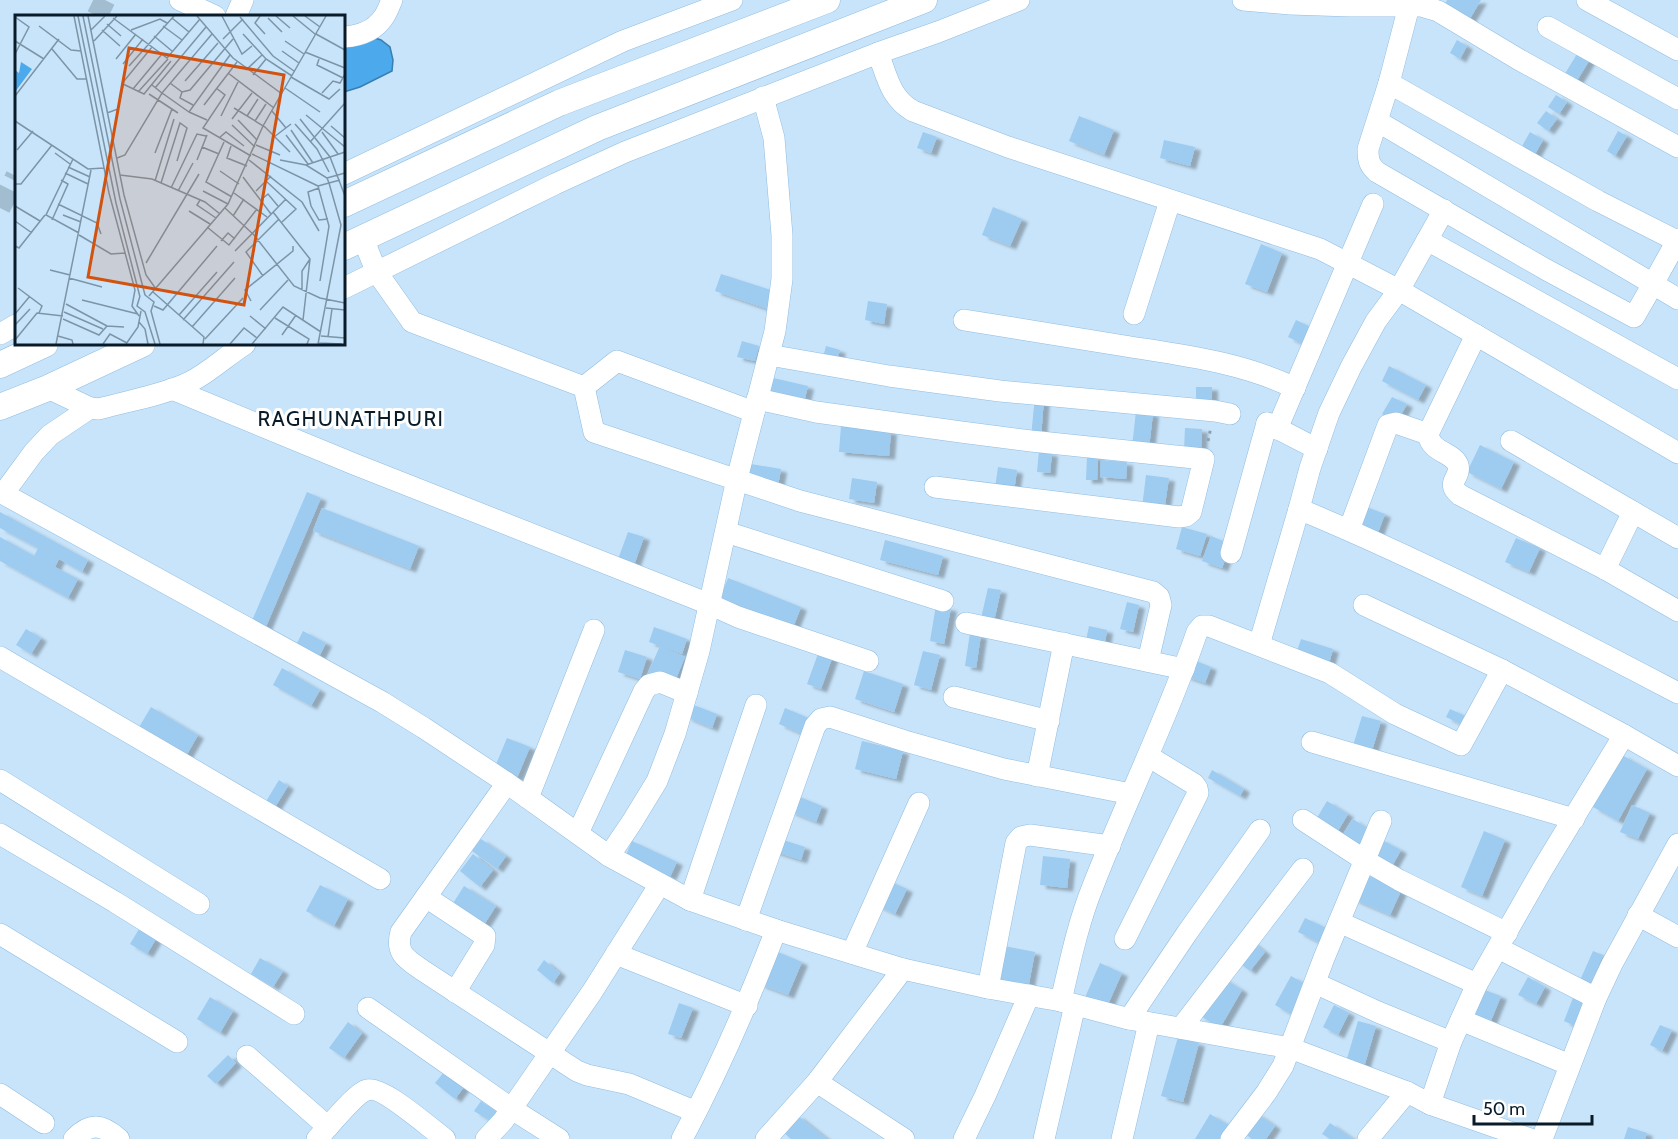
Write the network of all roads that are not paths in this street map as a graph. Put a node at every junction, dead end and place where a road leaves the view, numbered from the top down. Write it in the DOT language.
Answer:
graph roads {
  1 [pos="180,0"];
  2 [pos="243,0"];
  3 [pos="392,0"];
  4 [pos="732,0"];
  5 [pos="924,0"];
  6 [pos="1018,0"];
  7 [pos="1243,0"];
  8 [pos="1587,0"];
  9 [pos="812,3"];
  10 [pos="1409,6"];
  11 [pos="213,15"];
  12 [pos="236,15"];
  13 [pos="1548,27"];
  14 [pos="345,37"];
  15 [pos="1678,50"];
  16 [pos="878,53"];
  17 [pos="1389,83"];
  18 [pos="763,98"];
  19 [pos="1678,99"];
  20 [pos="1377,121"];
  21 [pos="1678,147"];
  22 [pos="345,174"];
  23 [pos="1170,201"];
  24 [pos="345,204"];
  25 [pos="1373,204"];
  26 [pos="1444,210"];
  27 [pos="1427,240"];
  28 [pos="1677,240"];
  29 [pos="353,243"];
  30 [pos="1348,262"];
  31 [pos="376,271"];
  32 [pos="1653,284"];
  33 [pos="345,287"];
  34 [pos="1399,290"];
  35 [pos="1678,299"];
  36 [pos="1134,314"];
  37 [pos="964,320"];
  38 [pos="15,326"];
  39 [pos="0,334"];
  40 [pos="1476,335"];
  41 [pos="43,345"];
  42 [pos="140,345"];
  43 [pos="244,345"];
  44 [pos="769,355"];
  45 [pos="0,365"];
  46 [pos="1678,380"];
  47 [pos="584,387"];
  48 [pos="48,388"];
  49 [pos="1295,388"];
  50 [pos="172,390"];
  51 [pos="756,406"];
  52 [pos="0,407"];
  53 [pos="90,408"];
  54 [pos="1222,412"];
  55 [pos="1269,424"];
  56 [pos="1428,434"];
  57 [pos="1511,441"];
  58 [pos="1317,449"];
  59 [pos="1678,453"];
  60 [pos="737,479"];
  61 [pos="935,487"];
  62 [pos="1,493"];
  63 [pos="1299,509"];
  64 [pos="1633,512"];
  65 [pos="1349,530"];
  66 [pos="726,532"];
  67 [pos="1678,538"];
  68 [pos="1231,553"];
  69 [pos="1605,568"];
  70 [pos="943,601"];
  71 [pos="709,604"];
  72 [pos="1364,605"];
  73 [pos="1678,611"];
  74 [pos="966,622"];
  75 [pos="594,630"];
  76 [pos="1064,643"];
  77 [pos="1259,645"];
  78 [pos="0,657"];
  79 [pos="868,661"];
  80 [pos="1148,661"];
  81 [pos="1184,669"];
  82 [pos="1502,670"];
  83 [pos="687,693"];
  84 [pos="1678,693"];
  85 [pos="954,697"];
  86 [pos="756,705"];
  87 [pos="1049,721"];
  88 [pos="1624,735"];
  89 [pos="1312,742"];
  90 [pos="1148,756"];
  91 [pos="1678,766"];
  92 [pos="1037,776"];
  93 [pos="0,780"];
  94 [pos="507,783"];
  95 [pos="1131,794"];
  96 [pos="528,798"];
  97 [pos="919,803"];
  98 [pos="1574,819"];
  99 [pos="1303,820"];
  100 [pos="1381,821"];
  101 [pos="1260,830"];
  102 [pos="578,833"];
  103 [pos="0,834"];
  104 [pos="1110,846"];
  105 [pos="609,855"];
  106 [pos="1675,858"];
  107 [pos="1366,861"];
  108 [pos="1303,869"];
  109 [pos="380,879"];
  110 [pos="660,884"];
  111 [pos="426,897"];
  112 [pos="690,900"];
  113 [pos="199,904"];
  114 [pos="1638,915"];
  115 [pos="746,920"];
  116 [pos="1339,922"];
  117 [pos="776,930"];
  118 [pos="0,934"];
  119 [pos="1678,937"];
  120 [pos="1125,939"];
  121 [pos="1502,940"];
  122 [pos="852,953"];
  123 [pos="616,954"];
  124 [pos="903,969"];
  125 [pos="1315,983"];
  126 [pos="1478,984"];
  127 [pos="988,988"];
  128 [pos="456,992"];
  129 [pos="1029,995"];
  130 [pos="1596,998"];
  131 [pos="1068,1003"];
  132 [pos="747,1006"];
  133 [pos="369,1008"];
  134 [pos="294,1014"];
  135 [pos="1461,1020"];
  136 [pos="1139,1021"];
  137 [pos="1181,1028"];
  138 [pos="177,1042"];
  139 [pos="1451,1042"];
  140 [pos="1290,1048"];
  141 [pos="549,1054"];
  142 [pos="247,1056"];
  143 [pos="1570,1065"];
  144 [pos="817,1082"];
  145 [pos="1407,1092"];
  146 [pos="0,1094"];
  147 [pos="1430,1104"];
  148 [pos="512,1109"];
  149 [pos="696,1112"];
  150 [pos="44,1123"];
  151 [pos="323,1133"];
  152 [pos="775,1136"];
  153 [pos="74,1139"];
  154 [pos="119,1139"];
  155 [pos="445,1139"];
  156 [pos="486,1139"];
  157 [pos="560,1139"];
  158 [pos="682,1139"];
  159 [pos="904,1139"];
  160 [pos="964,1139"];
  161 [pos="1044,1139"];
  162 [pos="1122,1139"];
  163 [pos="1231,1139"];
  164 [pos="1368,1139"];
  165 [pos="1530,1139"];
  166 [pos="1542,1139"];
  1 -- 11 [label="street"];
  2 -- 12 [label="street"];
  3 -- 14 [label="street"];
  4 -- 22 [label="street"];
  5 -- 29 [label="main road"];
  6 -- 16 [label="street"];
  7 -- 10 [label="street"];
  8 -- 15 [label="street"];
  9 -- 24 [label="main road"];
  10 -- 17 [label="street"];
  10 -- 21 [label="street"];
  13 -- 19 [label="street"];
  16 -- 18 [label="street"];
  16 -- 23 [label="street"];
  17 -- 20 [label="street"];
  17 -- 28 [label="street"];
  18 -- 31 [label="street"];
  18 -- 44 [label="street"];
  20 -- 26 [label="street"];
  20 -- 32 [label="street"];
  23 -- 30 [label="street"];
  23 -- 36 [label="street"];
  25 -- 30 [label="street"];
  26 -- 27 [label="street"];
  26 -- 32 [label="street"];
  27 -- 34 [label="street"];
  27 -- 46 [label="street"];
  28 -- 32 [label="street"];
  29 -- 31 [label="street"];
  30 -- 34 [label="street"];
  30 -- 49 [label="street"];
  31 -- 33 [label="street"];
  31 -- 47 [label="street"];
  32 -- 35 [label="street"];
  34 -- 40 [label="street"];
  34 -- 58 [label="street"];
  37 -- 49 [label="street"];
  38 -- 39 [label="street"];
  40 -- 56 [label="street"];
  40 -- 59 [label="street"];
  41 -- 45 [label="main road"];
  42 -- 48 [label="main road"];
  43 -- 50 [label="street"];
  44 -- 51 [label="street"];
  44 -- 54 [label="street"];
  47 -- 51 [label="street"];
  47 -- 60 [label="street"];
  48 -- 52 [label="main road"];
  48 -- 53 [label="street"];
  49 -- 55 [label="street"];
  50 -- 53 [label="street"];
  50 -- 71 [label="street"];
  51 -- 60 [label="street"];
  51 -- 61 [label="street"];
  53 -- 62 [label="street"];
  55 -- 58 [label="street"];
  55 -- 68 [label="street"];
  56 -- 65 [label="street"];
  56 -- 69 [label="street"];
  57 -- 64 [label="street"];
  58 -- 63 [label="street"];
  60 -- 66 [label="street"];
  60 -- 80 [label="street"];
  62 -- 94 [label="street"];
  63 -- 65 [label="street"];
  63 -- 77 [label="street"];
  64 -- 67 [label="street"];
  64 -- 69 [label="street"];
  65 -- 84 [label="street"];
  66 -- 70 [label="street"];
  66 -- 71 [label="street"];
  69 -- 73 [label="street"];
  71 -- 79 [label="street"];
  71 -- 83 [label="street"];
  72 -- 82 [label="street"];
  74 -- 76 [label="street"];
  75 -- 96 [label="street"];
  76 -- 80 [label="street"];
  76 -- 87 [label="street"];
  77 -- 81 [label="street"];
  77 -- 82 [label="street"];
  78 -- 109 [label="street"];
  80 -- 81 [label="street"];
  81 -- 90 [label="street"];
  82 -- 88 [label="street"];
  83 -- 102 [label="street"];
  83 -- 105 [label="street"];
  85 -- 87 [label="street"];
  86 -- 112 [label="street"];
  87 -- 92 [label="street"];
  88 -- 91 [label="street"];
  88 -- 98 [label="street"];
  89 -- 98 [label="street"];
  90 -- 95 [label="street"];
  90 -- 120 [label="street"];
  92 -- 95 [label="street"];
  92 -- 115 [label="street"];
  93 -- 113 [label="street"];
  94 -- 96 [label="street"];
  94 -- 111 [label="street"];
  95 -- 104 [label="street"];
  96 -- 102 [label="street"];
  97 -- 122 [label="street"];
  98 -- 121 [label="street"];
  99 -- 107 [label="street"];
  100 -- 107 [label="street"];
  101 -- 136 [label="street"];
  102 -- 105 [label="street"];
  103 -- 134 [label="street"];
  104 -- 127 [label="street"];
  104 -- 131 [label="street"];
  105 -- 110 [label="street"];
  106 -- 114 [label="street"];
  107 -- 116 [label="street"];
  107 -- 121 [label="street"];
  108 -- 137 [label="street"];
  110 -- 112 [label="street"];
  110 -- 123 [label="street"];
  111 -- 128 [label="street"];
  111 -- 128 [label="street"];
  112 -- 115 [label="street"];
  114 -- 119 [label="street"];
  114 -- 130 [label="street"];
  115 -- 117 [label="street"];
  116 -- 125 [label="street"];
  116 -- 126 [label="street"];
  117 -- 122 [label="street"];
  117 -- 132 [label="street"];
  118 -- 138 [label="street"];
  121 -- 126 [label="street"];
  121 -- 130 [label="street"];
  122 -- 124 [label="street"];
  123 -- 132 [label="street"];
  123 -- 141 [label="street"];
  124 -- 127 [label="street"];
  124 -- 144 [label="street"];
  125 -- 139 [label="street"];
  125 -- 140 [label="street"];
  126 -- 135 [label="street"];
  127 -- 129 [label="street"];
  128 -- 141 [label="street"];
  129 -- 131 [label="street"];
  129 -- 160 [label="street"];
  130 -- 143 [label="street"];
  131 -- 136 [label="street"];
  131 -- 161 [label="street"];
  132 -- 149 [label="street"];
  133 -- 148 [label="street"];
  135 -- 139 [label="street"];
  135 -- 143 [label="street"];
  136 -- 137 [label="street"];
  136 -- 162 [label="street"];
  137 -- 140 [label="street"];
  139 -- 147 [label="street"];
  140 -- 145 [label="street"];
  140 -- 163 [label="street"];
  141 -- 148 [label="street"];
  141 -- 149 [label="street"];
  142 -- 151 [label="street"];
  143 -- 166 [label="street"];
  144 -- 152 [label="street"];
  144 -- 159 [label="street"];
  145 -- 147 [label="street"];
  145 -- 164 [label="street"];
  146 -- 150 [label="street"];
  147 -- 165 [label="street"];
  148 -- 156 [label="street"];
  148 -- 157 [label="street"];
  149 -- 158 [label="street"];
  151 -- 155 [label="street"];
  153 -- 154 [label="street"];
}
